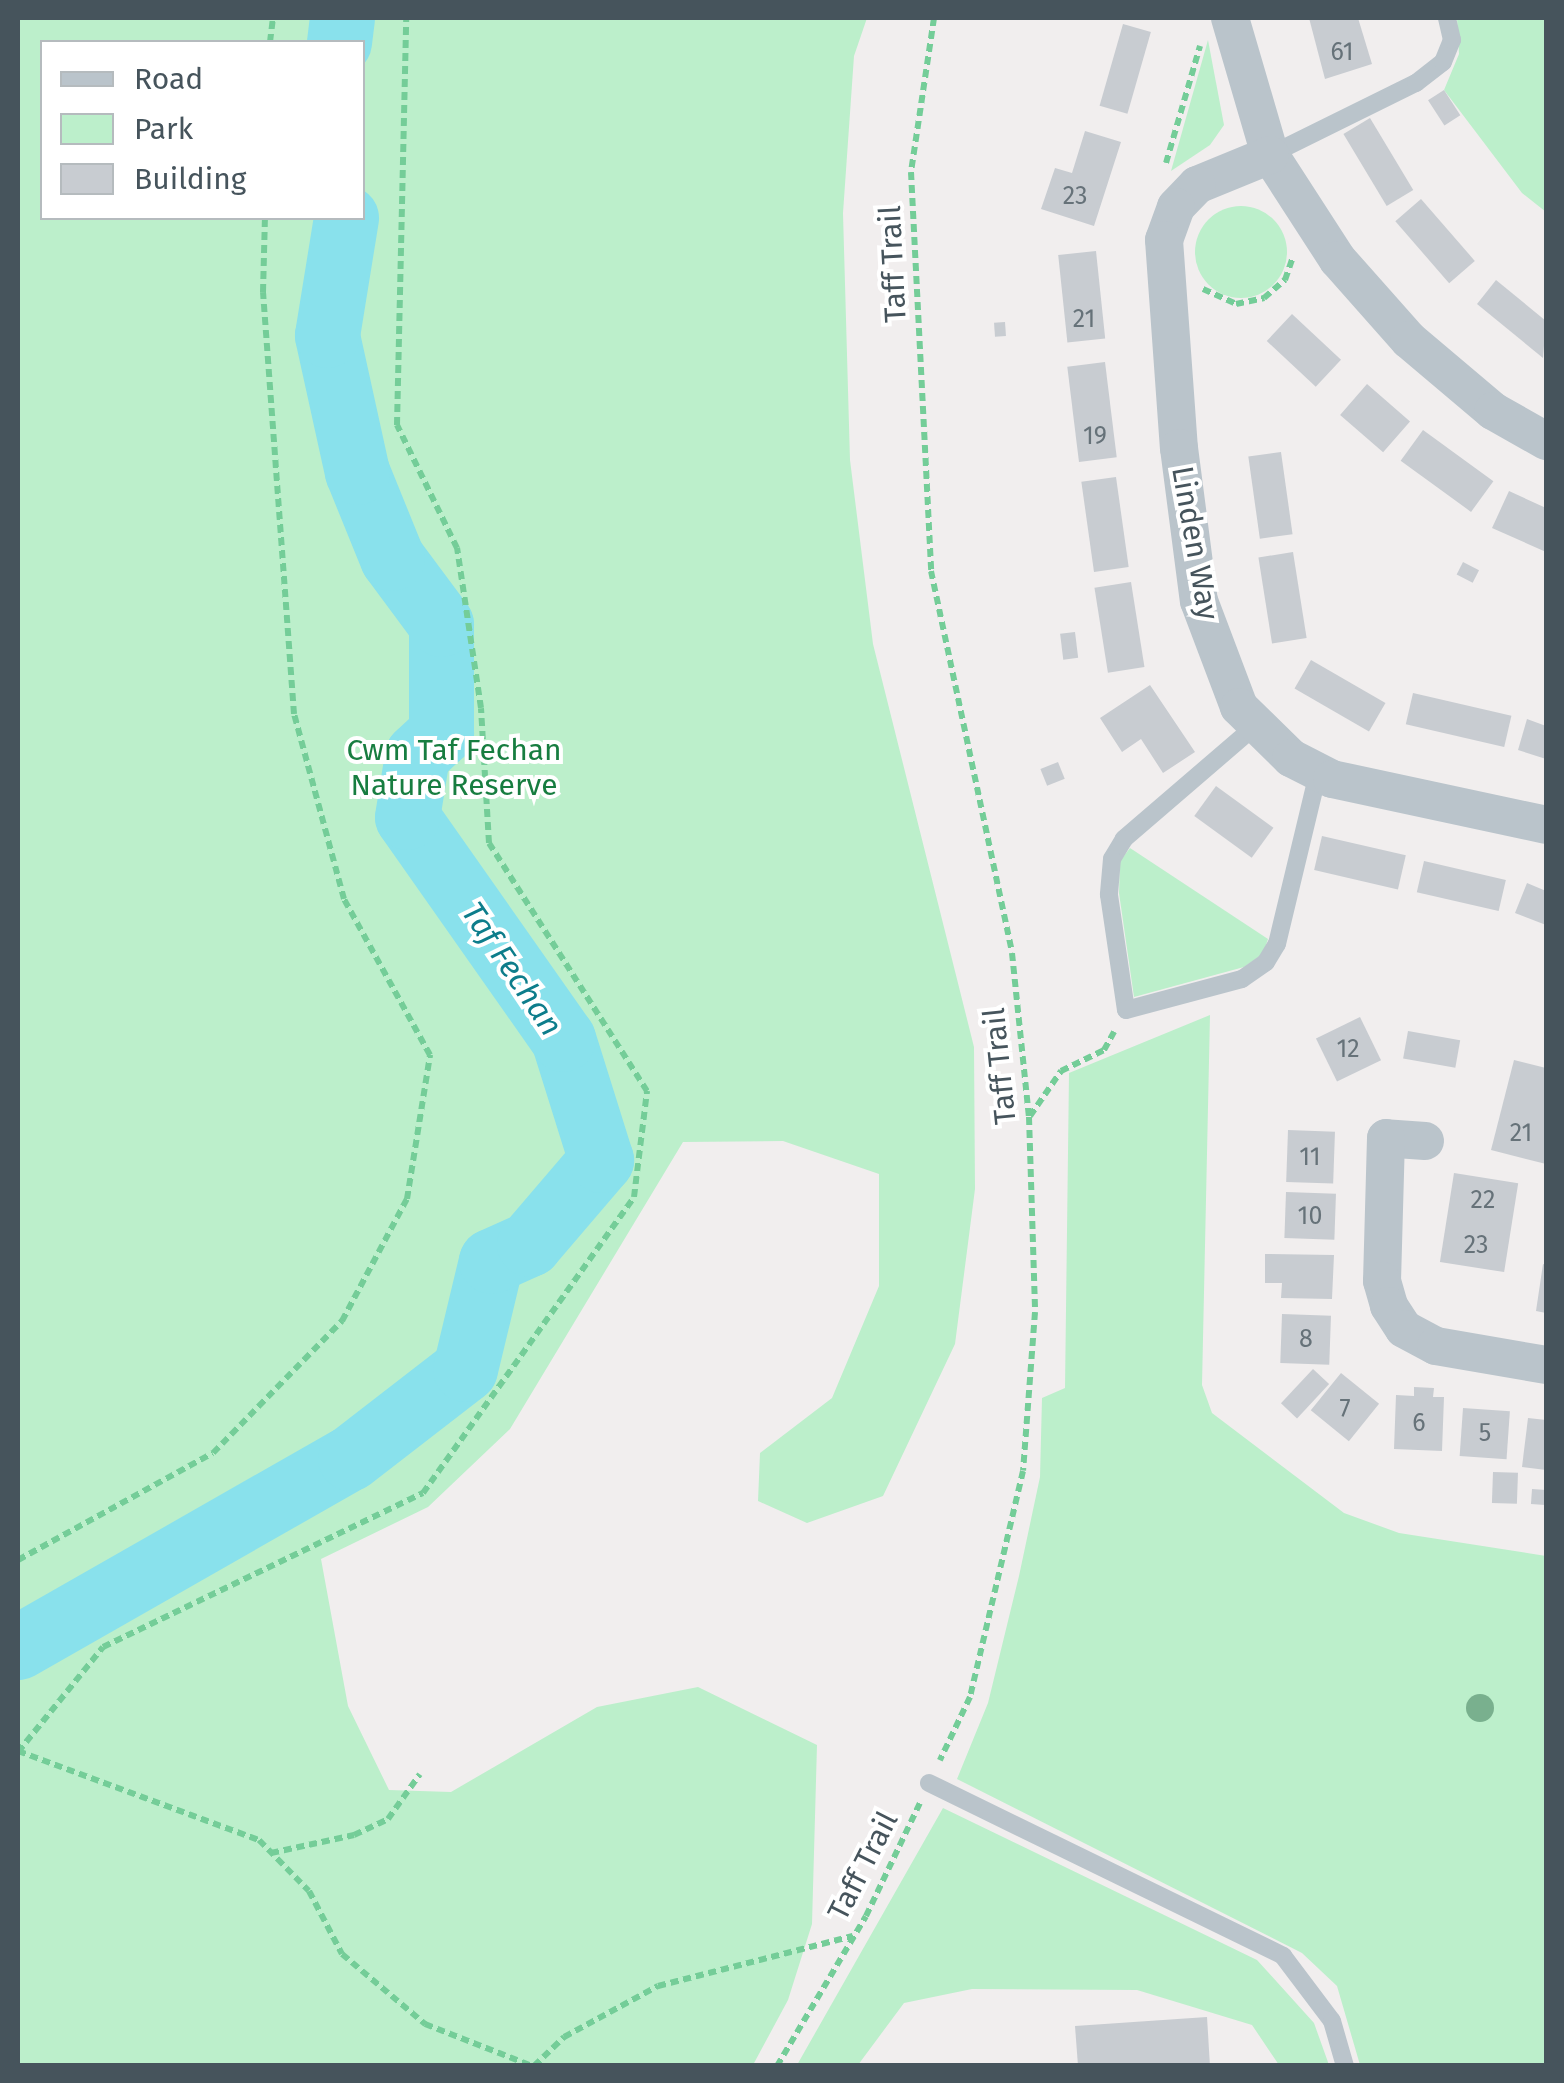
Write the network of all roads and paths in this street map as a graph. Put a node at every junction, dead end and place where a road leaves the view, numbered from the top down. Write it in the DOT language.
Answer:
graph roads {
  1 [pos="406,18"];
  2 [pos="934,18"];
  3 [pos="1230,18"];
  4 [pos="1447,18"];
  5 [pos="1270,155"];
  6 [pos="1176,207"];
  7 [pos="266,220"];
  8 [pos="1296,240"];
  9 [pos="1190,283"];
  10 [pos="1546,442"];
  11 [pos="1254,727"];
  12 [pos="1318,773"];
  13 [pos="1546,825"];
  14 [pos="1126,1010"];
  15 [pos="1030,1117"];
  16 [pos="1425,1141"];
  17 [pos="1546,1365"];
  18 [pos="18,1560"];
  19 [pos="18,1752"];
  20 [pos="420,1774"];
  21 [pos="929,1783"];
  22 [pos="270,1854"];
  23 [pos="854,1936"];
  24 [pos="533,2066"];
  25 [pos="777,2066"];
  26 [pos="1344,2066"];
  1 -- 19 [label="path"];
  2 -- 15 [label="path, Taff Trail"];
  3 -- 5 [label="street"];
  3 -- 6 [label="path"];
  4 -- 5 [label="lane"];
  5 -- 6 [label="street"];
  5 -- 10 [label="street"];
  6 -- 11 [label="street, Linden Way"];
  7 -- 18 [label="path"];
  8 -- 9 [label="path"];
  11 -- 12 [label="street, Linden Way"];
  11 -- 14 [label="lane"];
  12 -- 13 [label="street, Linden Way"];
  12 -- 14 [label="lane"];
  14 -- 15 [label="path"];
  15 -- 21 [label="path, Taff Trail"];
  16 -- 17 [label="street"];
  19 -- 24 [label="path"];
  20 -- 22 [label="path"];
  21 -- 23 [label="path, Taff Trail"];
  21 -- 26 [label="lane"];
  23 -- 24 [label="path"];
  23 -- 25 [label="path, Taff Trail"];
}
